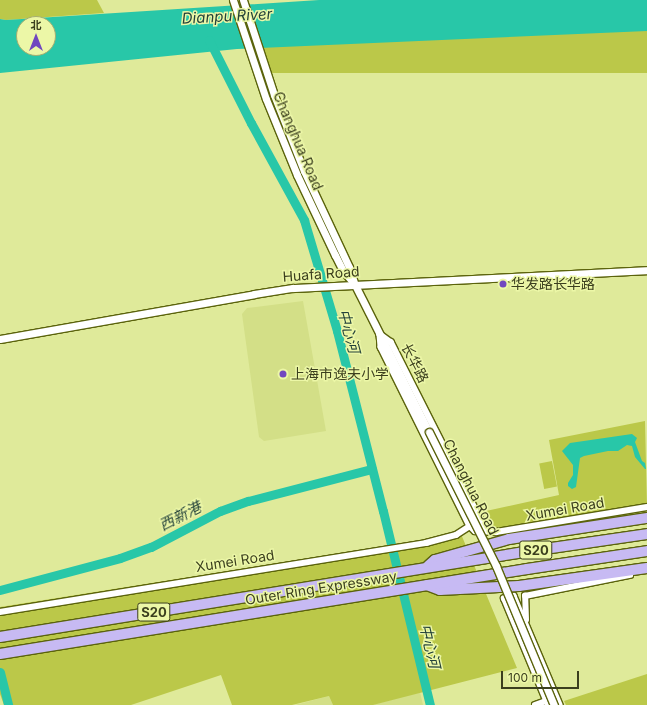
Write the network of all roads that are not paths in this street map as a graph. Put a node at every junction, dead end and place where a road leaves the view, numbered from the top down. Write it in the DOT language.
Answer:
graph roads {
  1 [pos="233,0"];
  2 [pos="239,0"];
  3 [pos="243,0"];
  4 [pos="289,145"];
  5 [pos="647,270"];
  6 [pos="355,285"];
  7 [pos="380,335"];
  8 [pos="0,339"];
  9 [pos="647,507"];
  10 [pos="647,518"];
  11 [pos="470,526"];
  12 [pos="486,531"];
  13 [pos="647,534"];
  14 [pos="647,551"];
  15 [pos="425,568"];
  16 [pos="647,568"];
  17 [pos="647,573"];
  18 [pos="427,585"];
  19 [pos="0,612"];
  20 [pos="526,624"];
  21 [pos="0,637"];
  22 [pos="1,654"];
  23 [pos="547,703"];
  24 [pos="534,705"];
  25 [pos="554,705"];
  26 [pos="560,705"];
  1 -- 4 [label="street, Changhua Road"];
  2 -- 4 [label="street, Changhua Road"];
  3 -- 4 [label="street, Changhua Road"];
  4 -- 6 [label="street, Changhua Road"];
  5 -- 6 [label="street, Huafa Road"];
  6 -- 7 [label="street, Changhua Road"];
  6 -- 8 [label="street, Huafa Road"];
  7 -- 11 [label="street, 长华路"];
  7 -- 12 [label="street, 长华路"];
  7 -- 25 [label="street, Changhua Road, bridge"];
  9 -- 12 [label="street, Xumei Road"];
  10 -- 15 [label="highway"];
  11 -- 12 [label="street, Xumei Road"];
  11 -- 19 [label="street, Xumei Road"];
  13 -- 15 [label="highway, Outer Ring Expressway / S20"];
  14 -- 18 [label="highway, Outer Ring Expressway / S20"];
  15 -- 21 [label="highway, Outer Ring Expressway / S20"];
  16 -- 18 [label="highway"];
  17 -- 20 [label="street"];
  18 -- 22 [label="highway, Outer Ring Expressway / S20"];
  20 -- 23 [label="street"];
  20 -- 26 [label="street"];
  23 -- 24 [label="street"];
}
